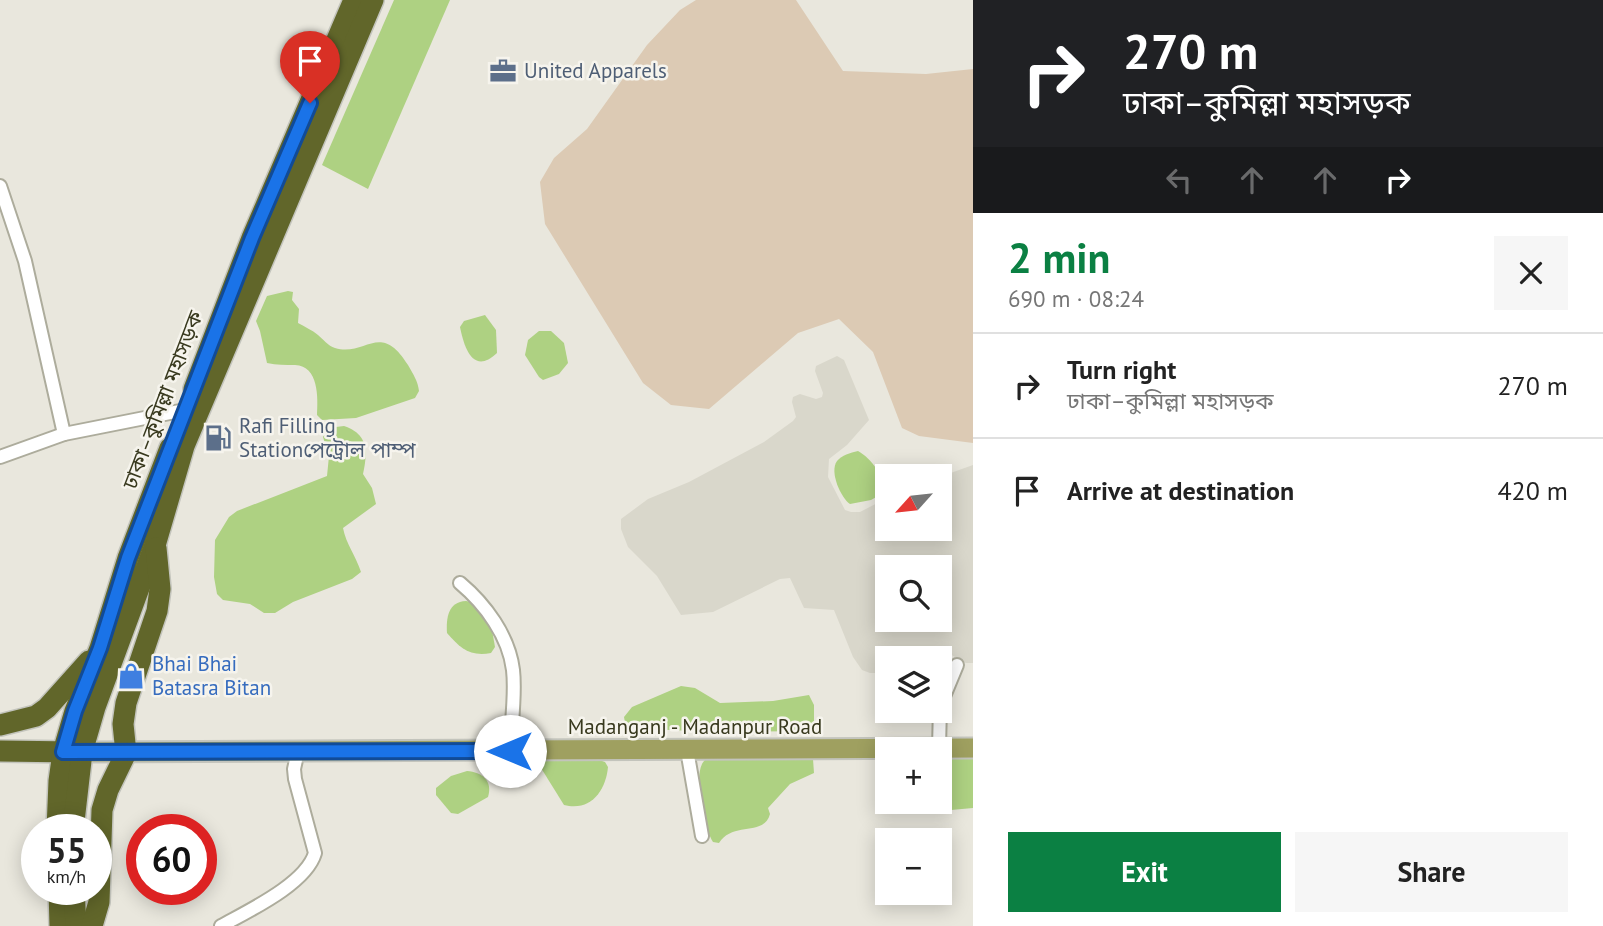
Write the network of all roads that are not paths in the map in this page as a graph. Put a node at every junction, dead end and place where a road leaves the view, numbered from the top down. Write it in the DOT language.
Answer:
graph roads {
  1 [pos="354,0"];
  2 [pos="373,0"];
  3 [pos="0,186"];
  4 [pos="186,410"];
  5 [pos="64,434"];
  6 [pos="0,457"];
  7 [pos="156,542"];
  8 [pos="460,583"];
  9 [pos="100,648"];
  10 [pos="957,665"];
  11 [pos="0,724"];
  12 [pos="939,737"];
  13 [pos="952,748"];
  14 [pos="973,748"];
  15 [pos="875,749"];
  16 [pos="687,750"];
  17 [pos="0,751"];
  18 [pos="298,751"];
  19 [pos="510,751"];
  20 [pos="72,752"];
  21 [pos="126,753"];
  22 [pos="57,814"];
  23 [pos="73,814"];
  24 [pos="702,836"];
  25 [pos="60,905"];
  26 [pos="75,905"];
  27 [pos="61,926"];
  28 [pos="76,926"];
  29 [pos="92,926"];
  30 [pos="221,926"];
  1 -- 4 [label="highway, ঢাকা–কুমিল্লা মহাসড়ক"];
  2 -- 7 [label="highway, ঢাকা–কুমিল্লা মহাসড়ক"];
  3 -- 5 [label="street"];
  4 -- 5 [label="street"];
  4 -- 9 [label="highway, ঢাকা–কুমিল্লা মহাসড়ক"];
  5 -- 6 [label="street"];
  7 -- 20 [label="highway, ঢাকা–কুমিল্লা মহাসড়ক"];
  7 -- 21 [label="highway"];
  8 -- 19 [label="street"];
  9 -- 11 [label="highway"];
  9 -- 20 [label="highway, ঢাকা–কুমিল্লা মহাসড়ক"];
  10 -- 12 [label="street"];
  13 -- 14 [label="main road, Madanganj - Madanpur Road"];
  15 -- 16 [label="main road, Madanganj - Madanpur Road"];
  16 -- 19 [label="main road, Madanganj - Madanpur Road"];
  16 -- 24 [label="street"];
  17 -- 20 [label="highway"];
  18 -- 19 [label="main road, Madanganj - Madanpur Road"];
  18 -- 21 [label="main road, Madanganj - Madanpur Road"];
  18 -- 30 [label="street"];
  20 -- 21 [label="main road, Madanganj - Madanpur Road"];
  20 -- 22 [label="highway, ঢাকা–কুমিল্লা মহাসড়ক"];
  20 -- 23 [label="highway, ঢাকা–কুমিল্লা মহাসড়ক"];
  21 -- 29 [label="highway"];
  25 -- 27 [label="highway"];
  26 -- 28 [label="highway"];
}
